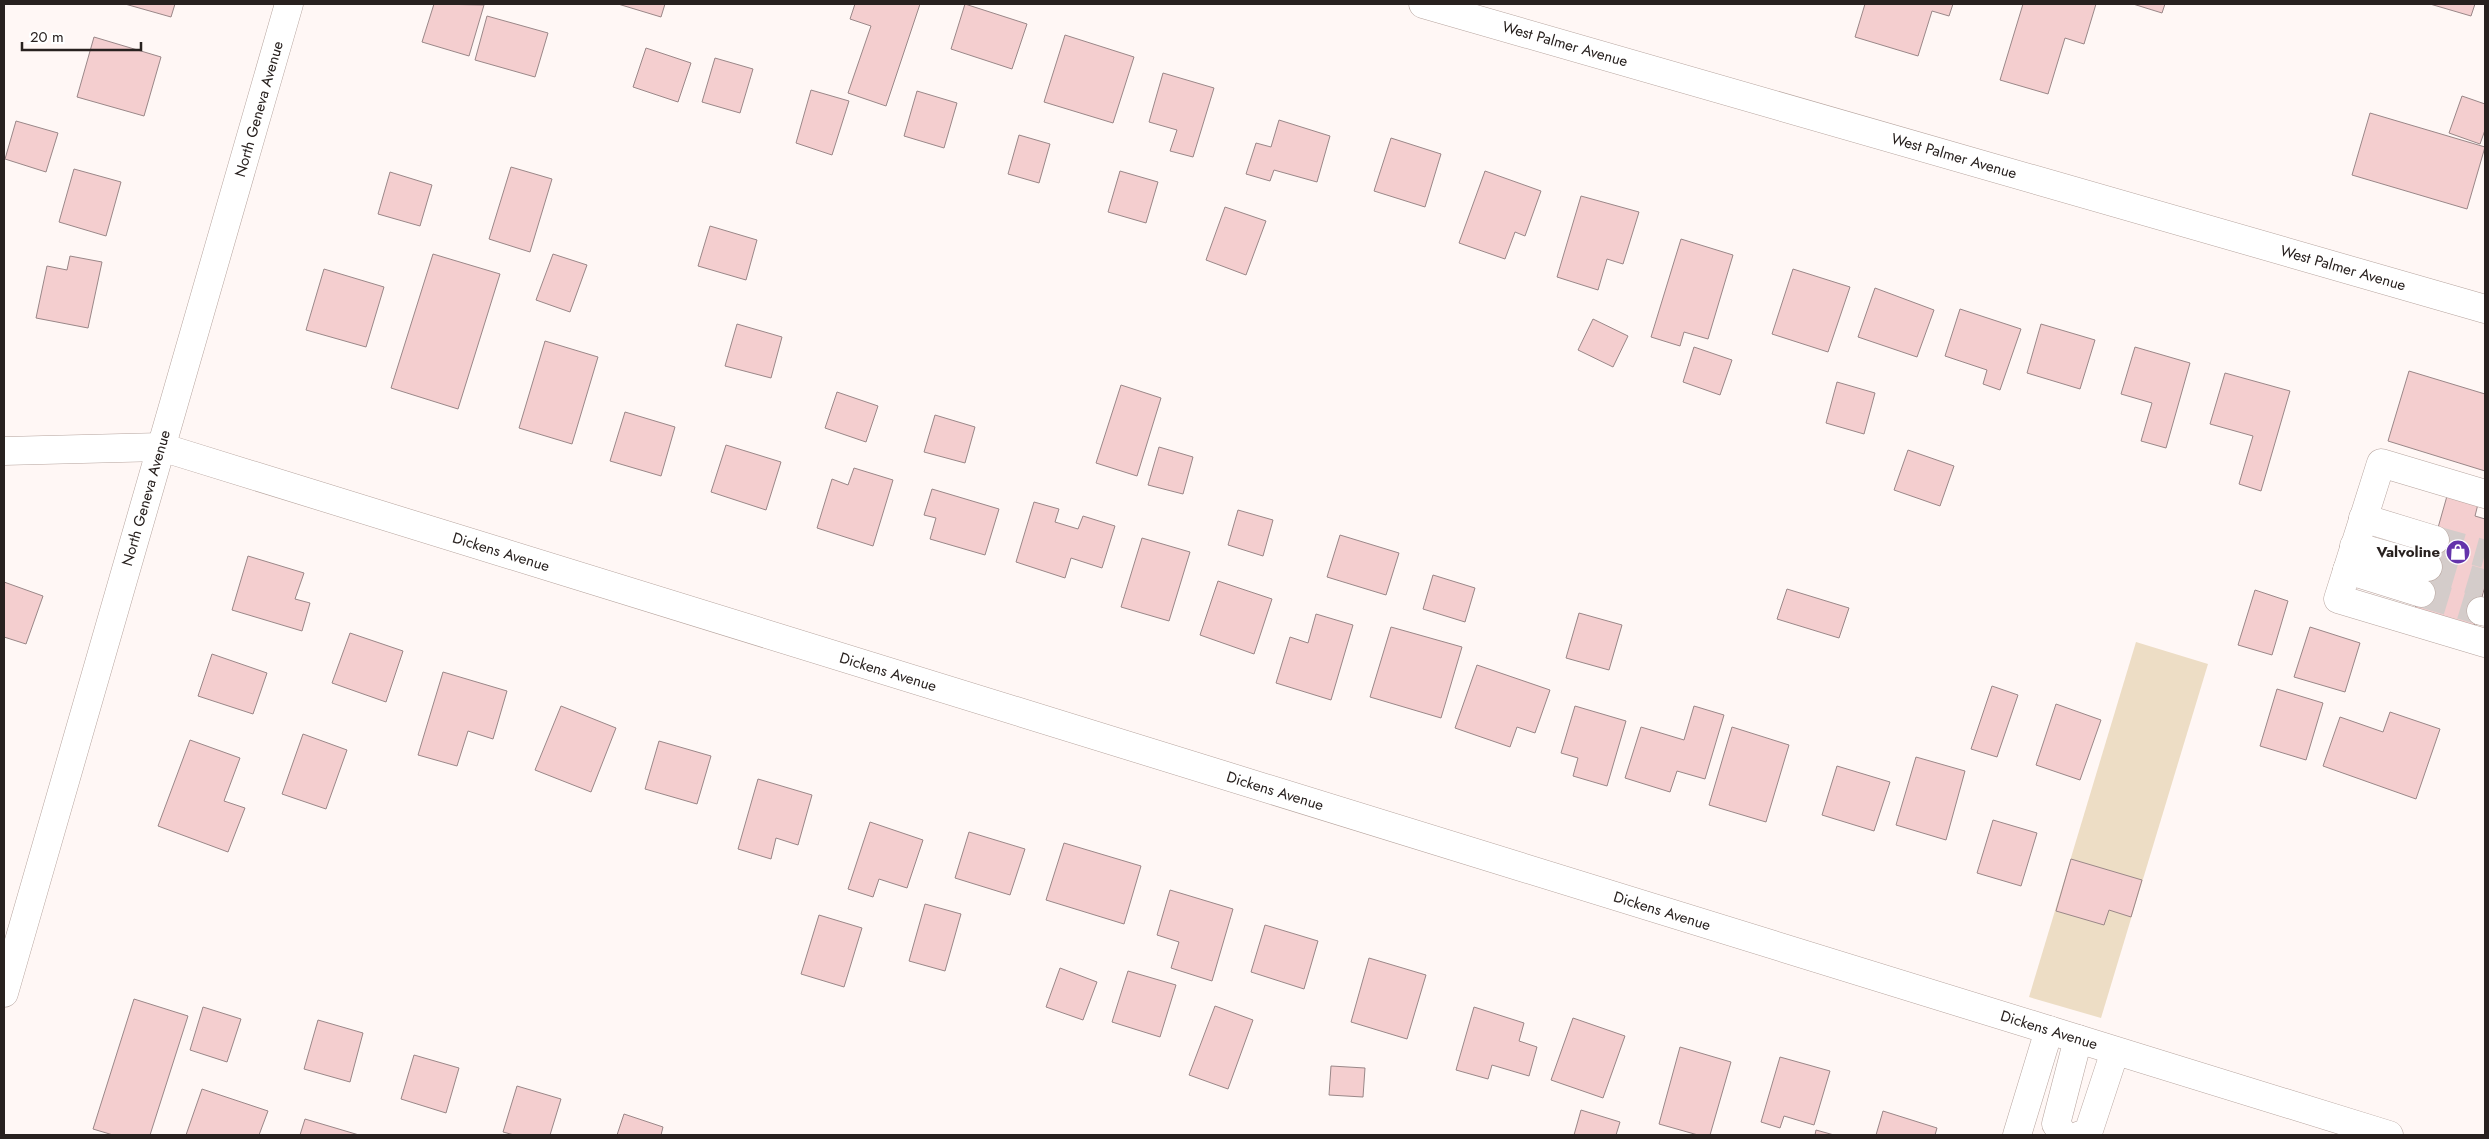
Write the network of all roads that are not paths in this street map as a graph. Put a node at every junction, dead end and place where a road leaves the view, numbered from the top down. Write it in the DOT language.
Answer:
graph roads {
  1 [pos="289,4"];
  2 [pos="1422,4"];
  3 [pos="2485,309"];
  4 [pos="161,448"];
  5 [pos="4,451"];
  6 [pos="2485,494"];
  7 [pos="2363,518"];
  8 [pos="2435,540"];
  9 [pos="2351,558"];
  10 [pos="2428,567"];
  11 [pos="2421,593"];
  12 [pos="2485,643"];
  13 [pos="4,993"];
  14 [pos="2049,1030"];
  15 [pos="2078,1039"];
  16 [pos="2115,1050"];
  17 [pos="2017,1135"];
  18 [pos="2082,1135"];
  19 [pos="2389,1135"];
  1 -- 4 [label="street, North Geneva Avenue"];
  2 -- 3 [label="street, West Palmer Avenue"];
  4 -- 5 [label="street, Dickens Avenue"];
  4 -- 13 [label="street, North Geneva Avenue"];
  4 -- 14 [label="street, Dickens Avenue"];
  6 -- 7 [label="street"];
  7 -- 8 [label="street"];
  7 -- 9 [label="street"];
  9 -- 10 [label="street"];
  9 -- 11 [label="street"];
  9 -- 12 [label="street"];
  14 -- 15 [label="street, Dickens Avenue"];
  14 -- 17 [label="street"];
  15 -- 16 [label="street, Dickens Avenue"];
  15 -- 18 [label="street"];
  16 -- 18 [label="street"];
  16 -- 19 [label="street, Dickens Avenue"];
}
